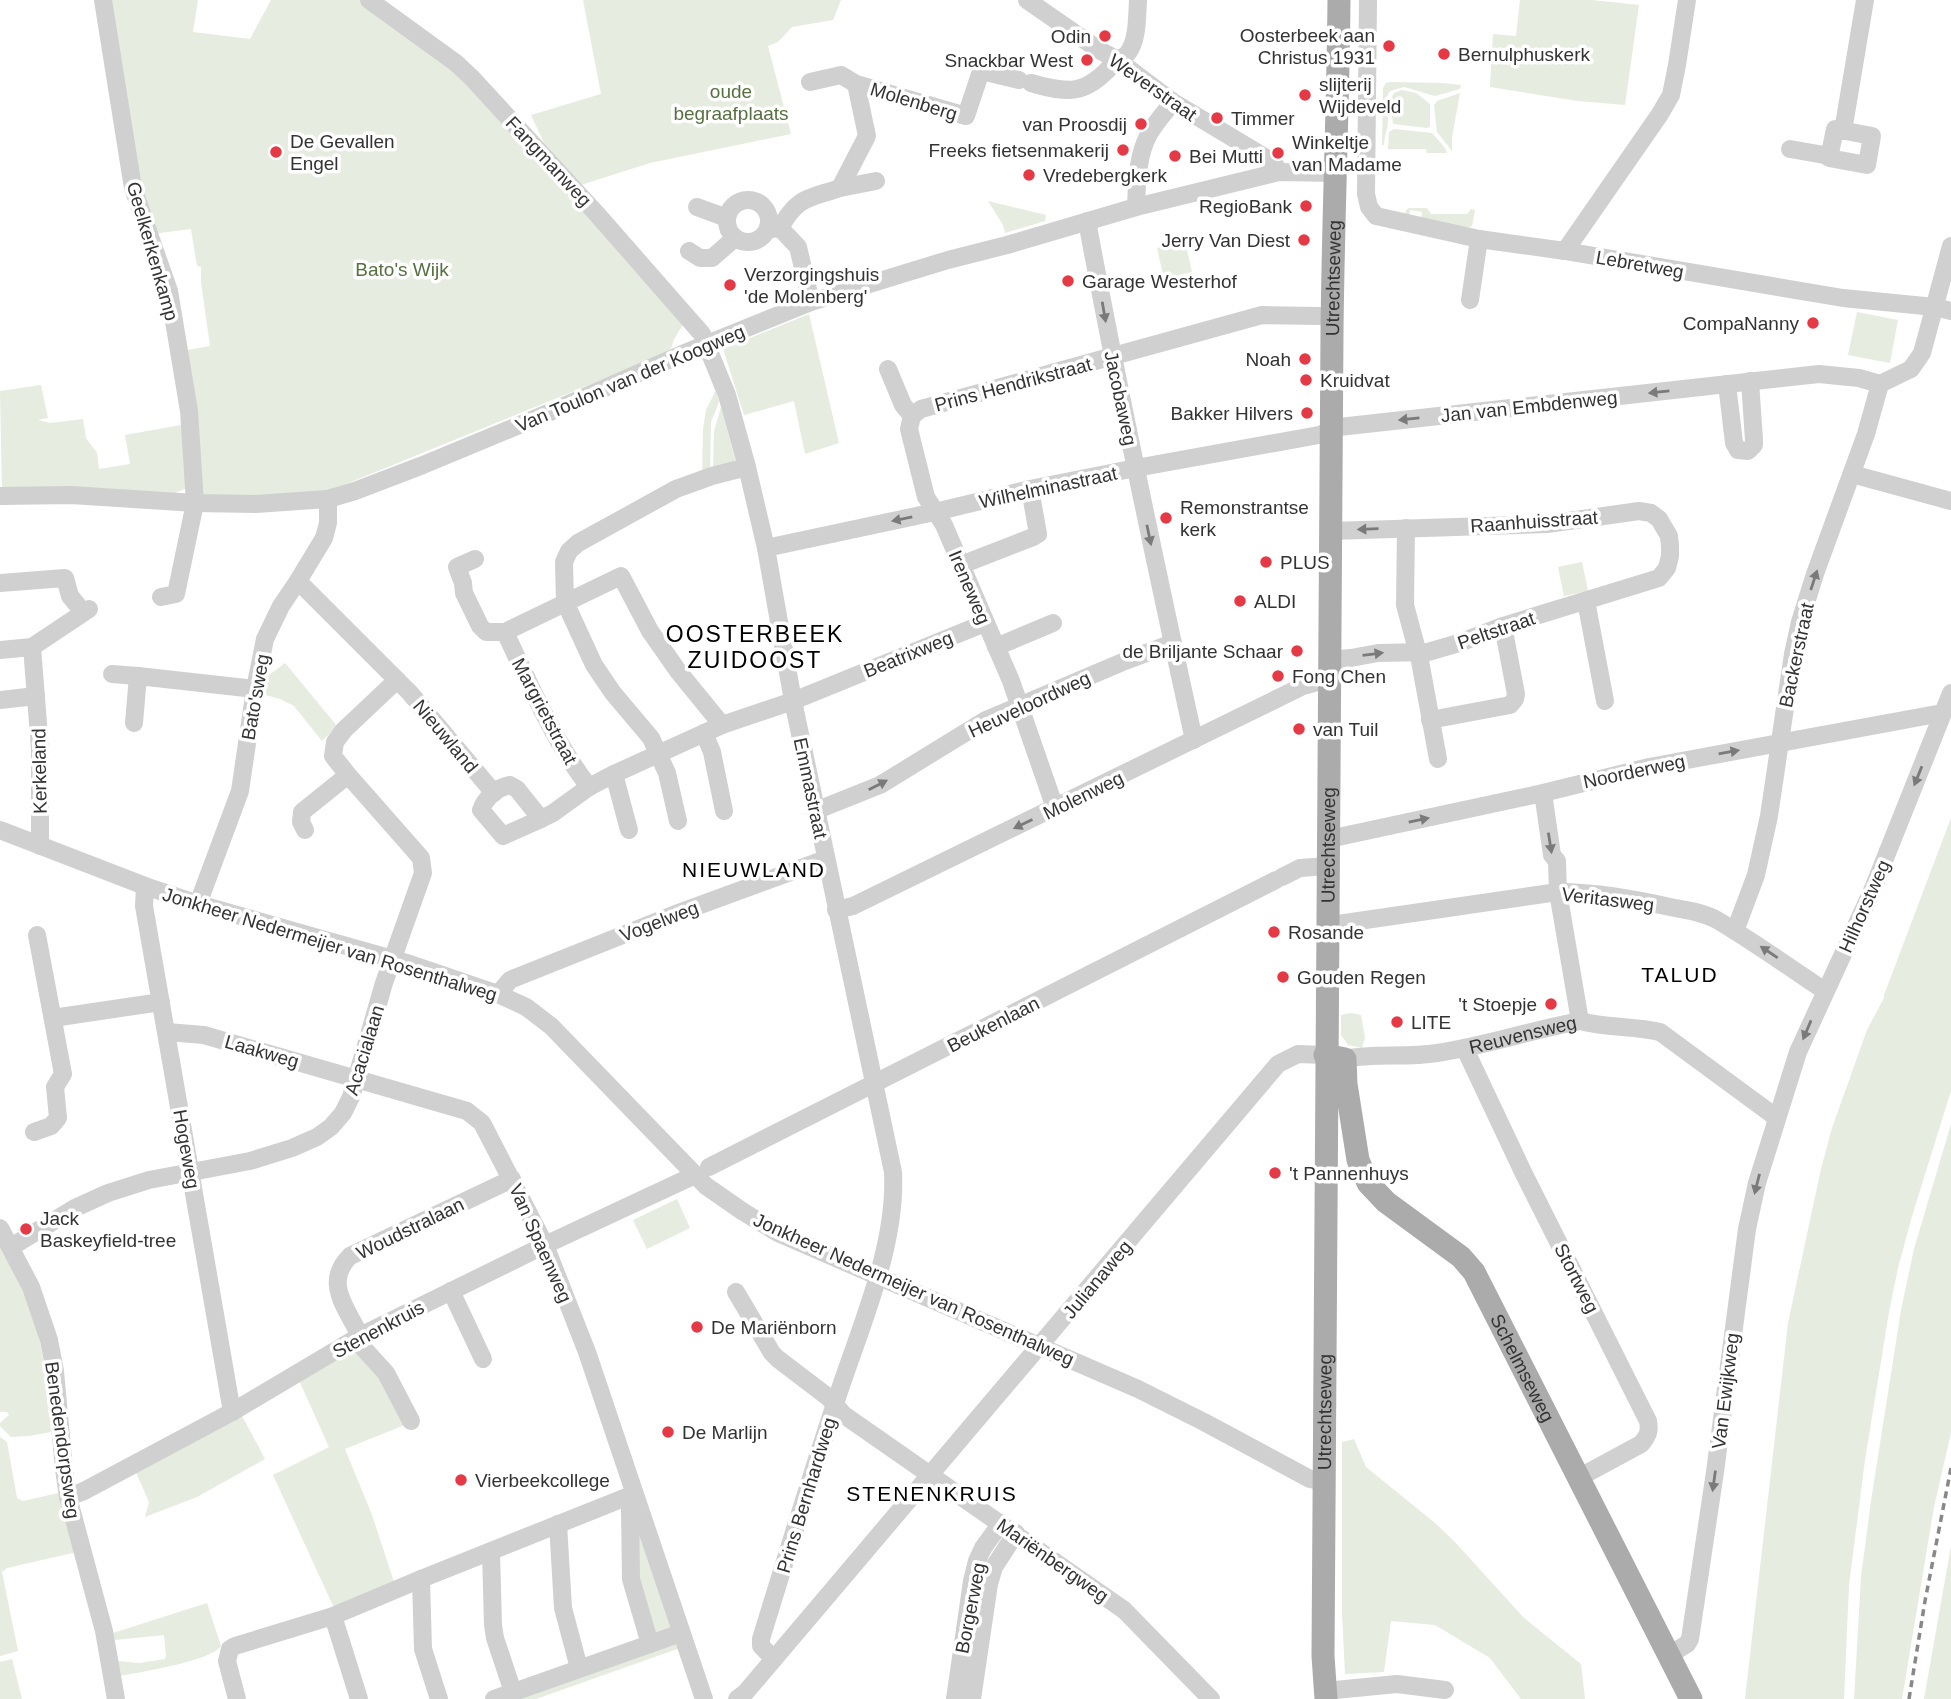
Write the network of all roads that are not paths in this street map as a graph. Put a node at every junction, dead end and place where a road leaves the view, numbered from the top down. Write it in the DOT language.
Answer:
graph roads {
  1 [pos="103,0"];
  2 [pos="369,0"];
  3 [pos="1027,0"];
  4 [pos="1138,0"];
  5 [pos="1339,0"];
  6 [pos="1368,0"];
  7 [pos="1687,0"];
  8 [pos="1865,0"];
  9 [pos="1116,59"];
  10 [pos="810,82"];
  11 [pos="856,84"];
  12 [pos="1173,102"];
  13 [pos="1843,131"];
  14 [pos="1790,149"];
  15 [pos="1830,156"];
  16 [pos="1279,172"];
  17 [pos="1335,173"];
  18 [pos="876,181"];
  19 [pos="840,188"];
  20 [pos="696,207"];
  21 [pos="1136,207"];
  22 [pos="727,218"];
  23 [pos="1087,220"];
  24 [pos="774,229"];
  25 [pos="734,237"];
  26 [pos="1479,239"];
  27 [pos="1951,246"];
  28 [pos="689,251"];
  29 [pos="1565,251"];
  30 [pos="1470,300"];
  31 [pos="811,302"];
  32 [pos="1943,309"];
  33 [pos="1319,316"];
  34 [pos="706,345"];
  35 [pos="1112,356"];
  36 [pos="888,369"];
  37 [pos="1750,381"];
  38 [pos="1727,384"];
  39 [pos="1880,384"];
  40 [pos="912,416"];
  41 [pos="1331,430"];
  42 [pos="747,467"];
  43 [pos="1136,468"];
  44 [pos="1852,474"];
  45 [pos="1030,489"];
  46 [pos="0,496"];
  47 [pos="328,499"];
  48 [pos="1951,501"];
  49 [pos="195,503"];
  50 [pos="935,512"];
  51 [pos="1406,528"];
  52 [pos="1331,531"];
  53 [pos="766,548"];
  54 [pos="475,559"];
  55 [pos="961,565"];
  56 [pos="1659,578"];
  57 [pos="298,581"];
  58 [pos="0,583"];
  59 [pos="161,597"];
  60 [pos="1586,601"];
  61 [pos="565,602"];
  62 [pos="985,623"];
  63 [pos="1053,623"];
  64 [pos="1503,626"];
  65 [pos="505,632"];
  66 [pos="1172,643"];
  67 [pos="32,647"];
  68 [pos="996,647"];
  69 [pos="0,650"];
  70 [pos="1418,654"];
  71 [pos="1330,670"];
  72 [pos="112,674"];
  73 [pos="138,676"];
  74 [pos="397,680"];
  75 [pos="255,689"];
  76 [pos="1951,693"];
  77 [pos="36,696"];
  78 [pos="0,699"];
  79 [pos="793,701"];
  80 [pos="1605,701"];
  81 [pos="1020,705"];
  82 [pos="1942,713"];
  83 [pos="1430,720"];
  84 [pos="134,723"];
  85 [pos="722,725"];
  86 [pos="704,733"];
  87 [pos="1194,740"];
  88 [pos="1780,742"];
  89 [pos="659,754"];
  90 [pos="1438,759"];
  91 [pos="614,774"];
  92 [pos="348,775"];
  93 [pos="589,788"];
  94 [pos="494,793"];
  95 [pos="1542,793"];
  96 [pos="1055,808"];
  97 [pos="724,810"];
  98 [pos="815,811"];
  99 [pos="541,819"];
  100 [pos="678,821"];
  101 [pos="0,830"];
  102 [pos="305,830"];
  103 [pos="629,830"];
  104 [pos="1329,839"];
  105 [pos="40,846"];
  106 [pos="826,859"];
  107 [pos="1328,866"];
  108 [pos="145,886"];
  109 [pos="1558,891"];
  110 [pos="198,904"];
  111 [pos="836,910"];
  112 [pos="1327,924"];
  113 [pos="1735,931"];
  114 [pos="37,935"];
  115 [pos="393,959"];
  116 [pos="1825,991"];
  117 [pos="498,994"];
  118 [pos="162,1002"];
  119 [pos="53,1018"];
  120 [pos="1580,1021"];
  121 [pos="167,1032"];
  122 [pos="1465,1049"];
  123 [pos="1335,1057"];
  124 [pos="357,1078"];
  125 [pos="875,1085"];
  126 [pos="1777,1118"];
  127 [pos="34,1132"];
  128 [pos="702,1171"];
  129 [pos="192,1173"];
  130 [pos="512,1179"];
  131 [pos="0,1228"];
  132 [pos="545,1245"];
  133 [pos="11,1247"];
  134 [pos="878,1275"];
  135 [pos="451,1291"];
  136 [pos="736,1292"];
  137 [pos="358,1338"];
  138 [pos="1041,1345"];
  139 [pos="483,1359"];
  140 [pos="834,1405"];
  141 [pos="232,1412"];
  142 [pos="411,1421"];
  143 [pos="930,1475"];
  144 [pos="1580,1477"];
  145 [pos="1324,1482"];
  146 [pos="634,1494"];
  147 [pos="68,1497"];
  148 [pos="558,1524"];
  149 [pos="1008,1528"];
  150 [pos="491,1552"];
  151 [pos="421,1579"];
  152 [pos="333,1616"];
  153 [pos="681,1633"];
  154 [pos="650,1644"];
  155 [pos="1669,1655"];
  156 [pos="774,1659"];
  157 [pos="579,1668"];
  158 [pos="1445,1690"];
  159 [pos="513,1692"];
  160 [pos="1325,1695"];
  161 [pos="116,1699"];
  162 [pos="237,1699"];
  163 [pos="359,1699"];
  164 [pos="439,1699"];
  165 [pos="494,1699"];
  166 [pos="704,1699"];
  167 [pos="737,1699"];
  168 [pos="955,1699"];
  169 [pos="972,1699"];
  170 [pos="1211,1699"];
  171 [pos="1691,1699"];
  1 -- 49 [label="street, Geelkerkenkamp"];
  2 -- 34 [label="street, Fangmanweg"];
  3 -- 9 [label="street, Weverstraat"];
  4 -- 9 [label="street"];
  5 -- 17 [label="main road, Utrechtseweg"];
  6 -- 26 [label="street, Lebretweg"];
  7 -- 29 [label="street"];
  8 -- 13 [label="street"];
  9 -- 11 [label="street, Molenberg"];
  9 -- 12 [label="street, Weverstraat"];
  10 -- 11 [label="street, Molenberg"];
  11 -- 19 [label="street, Molenberg"];
  12 -- 16 [label="street, Weverstraat"];
  12 -- 21 [label="street"];
  13 -- 15 [label="street"];
  13 -- 15 [label="street"];
  14 -- 15 [label="street"];
  16 -- 17 [label="street, Van Toulon van der Koogweg"];
  16 -- 21 [label="street, Van Toulon van der Koogweg"];
  17 -- 41 [label="main road, Utrechtseweg"];
  18 -- 19 [label="street"];
  19 -- 24 [label="street"];
  20 -- 22 [label="street"];
  21 -- 23 [label="street, Van Toulon van der Koogweg"];
  22 -- 24 [label="street"];
  22 -- 25 [label="street"];
  23 -- 31 [label="street, Van Toulon van der Koogweg"];
  23 -- 35 [label="street, Jacobaweg, one-way"];
  24 -- 25 [label="street"];
  24 -- 31 [label="street"];
  25 -- 28 [label="street"];
  26 -- 29 [label="street, Lebretweg"];
  26 -- 30 [label="street"];
  27 -- 32 [label="street"];
  29 -- 32 [label="street, Lebretweg"];
  31 -- 34 [label="street, Van Toulon van der Koogweg"];
  32 -- 39 [label="street"];
  33 -- 35 [label="street, Prins Hendrikstraat"];
  34 -- 42 [label="street, Emmastraat"];
  34 -- 47 [label="street, Van Toulon van der Koogweg"];
  35 -- 40 [label="street, Prins Hendrikstraat"];
  35 -- 43 [label="street, Jacobaweg"];
  36 -- 40 [label="street, Ireneweg"];
  37 -- 38 [label="street, Jan van Embdenweg"];
  37 -- 38 [label="street"];
  37 -- 39 [label="street, Jan van Embdenweg"];
  38 -- 41 [label="street, Jan van Embdenweg, one-way"];
  39 -- 44 [label="street, Backerstraat"];
  40 -- 50 [label="street, Ireneweg"];
  41 -- 43 [label="street, Wilhelminastraat"];
  41 -- 52 [label="main road, Utrechtseweg"];
  42 -- 53 [label="street, Emmastraat"];
  42 -- 61 [label="street"];
  43 -- 45 [label="street, Wilhelminastraat"];
  43 -- 66 [label="street, Jacobaweg, one-way"];
  44 -- 48 [label="street"];
  88 -- 44 [label="street, Backerstraat, one-way"];
  45 -- 50 [label="street, Wilhelminastraat"];
  45 -- 55 [label="street"];
  46 -- 49 [label="street, Van Toulon van der Koogweg"];
  47 -- 49 [label="street, Van Toulon van der Koogweg"];
  47 -- 57 [label="street, Bato'sweg"];
  49 -- 59 [label="street, Geelkerkenkamp"];
  50 -- 53 [label="street, Wilhelminastraat, one-way"];
  50 -- 55 [label="street, Ireneweg"];
  51 -- 52 [label="street, Raanhuisstraat, one-way"];
  51 -- 56 [label="street, Raanhuisstraat"];
  51 -- 70 [label="street"];
  52 -- 71 [label="main road, Utrechtseweg"];
  53 -- 79 [label="street, Emmastraat"];
  54 -- 65 [label="street"];
  55 -- 62 [label="street, Ireneweg"];
  56 -- 60 [label="street, Peltstraat"];
  57 -- 74 [label="street, Nieuwland"];
  57 -- 75 [label="street, Bato'sweg"];
  58 -- 67 [label="street"];
  60 -- 64 [label="street, Peltstraat"];
  60 -- 80 [label="street"];
  61 -- 65 [label="street"];
  61 -- 85 [label="street"];
  61 -- 89 [label="street"];
  62 -- 68 [label="street, Ireneweg"];
  62 -- 79 [label="street, Beatrixweg"];
  63 -- 68 [label="street"];
  64 -- 70 [label="street, Peltstraat"];
  64 -- 83 [label="street"];
  65 -- 93 [label="street, Margrietstraat"];
  66 -- 81 [label="street, Heuveloordweg"];
  66 -- 87 [label="street, Jacobaweg"];
  67 -- 69 [label="street"];
  67 -- 77 [label="street, Kerkeland"];
  68 -- 81 [label="street, Ireneweg"];
  71 -- 70 [label="street, Peltstraat, one-way"];
  70 -- 83 [label="street"];
  71 -- 87 [label="street, Molenweg"];
  71 -- 104 [label="main road, Utrechtseweg"];
  72 -- 73 [label="street"];
  73 -- 75 [label="street"];
  73 -- 84 [label="street"];
  74 -- 92 [label="street"];
  74 -- 94 [label="street, Nieuwland"];
  75 -- 110 [label="street, Bato'sweg"];
  76 -- 82 [label="street, Hilhorstweg"];
  77 -- 78 [label="street"];
  77 -- 105 [label="street, Kerkeland"];
  79 -- 85 [label="street"];
  79 -- 98 [label="street, Emmastraat"];
  81 -- 96 [label="street, Ireneweg"];
  98 -- 81 [label="street, Heuveloordweg, one-way"];
  82 -- 88 [label="street, Noorderweg"];
  82 -- 116 [label="street, Hilhorstweg, one-way"];
  83 -- 90 [label="street"];
  85 -- 86 [label="street"];
  86 -- 89 [label="street"];
  86 -- 97 [label="street"];
  87 -- 96 [label="street, Molenweg"];
  95 -- 88 [label="street, Noorderweg, one-way"];
  88 -- 113 [label="street, Backerstraat"];
  89 -- 91 [label="street"];
  89 -- 100 [label="street"];
  91 -- 93 [label="street"];
  91 -- 103 [label="street"];
  92 -- 102 [label="street"];
  92 -- 115 [label="street"];
  93 -- 99 [label="street"];
  94 -- 99 [label="street"];
  94 -- 99 [label="street"];
  104 -- 95 [label="street, Noorderweg, one-way"];
  95 -- 109 [label="street, one-way"];
  96 -- 111 [label="street, Molenweg, one-way"];
  98 -- 106 [label="street, Emmastraat"];
  101 -- 105 [label="street, Jonkheer Nedermeijer van Rosenthalweg"];
  104 -- 107 [label="main road, Utrechtseweg"];
  105 -- 108 [label="street, Jonkheer Nedermeijer van Rosenthalweg"];
  106 -- 111 [label="street, Emmastraat"];
  106 -- 117 [label="street, Vogelweg"];
  107 -- 112 [label="main road, Utrechtseweg"];
  107 -- 125 [label="street, Beukenlaan"];
  108 -- 110 [label="street, Jonkheer Nedermeijer van Rosenthalweg"];
  108 -- 118 [label="street, Hogeweg"];
  109 -- 112 [label="street, Veritasweg"];
  109 -- 113 [label="street, Veritasweg"];
  109 -- 120 [label="street"];
  110 -- 115 [label="street, Jonkheer Nedermeijer van Rosenthalweg"];
  111 -- 125 [label="street, Emmastraat"];
  112 -- 123 [label="main road, Utrechtseweg"];
  116 -- 113 [label="street, Veritasweg, one-way"];
  114 -- 119 [label="street"];
  115 -- 117 [label="street, Jonkheer Nedermeijer van Rosenthalweg"];
  115 -- 124 [label="street, Acacialaan"];
  116 -- 126 [label="street, Hilhorstweg, one-way"];
  117 -- 128 [label="street, Jonkheer Nedermeijer van Rosenthalweg"];
  118 -- 119 [label="street"];
  118 -- 121 [label="street, Hogeweg"];
  119 -- 127 [label="street"];
  120 -- 122 [label="street, Reuvensweg"];
  120 -- 126 [label="street, Reuvensweg"];
  121 -- 124 [label="street, Laakweg"];
  121 -- 129 [label="street, Hogeweg"];
  122 -- 123 [label="street, Reuvensweg"];
  122 -- 144 [label="street, Stortweg"];
  123 -- 138 [label="street, Julianaweg"];
  123 -- 144 [label="main road, Schelmseweg"];
  123 -- 145 [label="main road, Utrechtseweg"];
  124 -- 129 [label="street, Acacialaan"];
  124 -- 130 [label="street, Van Spaenweg"];
  125 -- 128 [label="street, Beukenlaan"];
  125 -- 134 [label="street, Emmastraat"];
  126 -- 155 [label="street, Van Ewijkweg, one-way"];
  128 -- 132 [label="street, Stenenkruis"];
  128 -- 134 [label="street, Jonkheer Nedermeijer van Rosenthalweg"];
  129 -- 133 [label="street, Acacialaan"];
  129 -- 141 [label="street, Hogeweg"];
  130 -- 132 [label="street, Van Spaenweg"];
  130 -- 137 [label="street, Woudstralaan"];
  131 -- 133 [label="street, Benedendorpsweg"];
  132 -- 135 [label="street, Stenenkruis"];
  132 -- 146 [label="street, Van Spaenweg"];
  133 -- 147 [label="street, Benedendorpsweg"];
  134 -- 138 [label="street, Jonkheer Nedermeijer van Rosenthalweg"];
  134 -- 140 [label="street, Prins Bernhardweg"];
  135 -- 137 [label="street, Stenenkruis"];
  135 -- 139 [label="street"];
  136 -- 140 [label="street, Mariënbergweg"];
  137 -- 141 [label="street, Stenenkruis"];
  137 -- 142 [label="street"];
  138 -- 143 [label="street, Julianaweg"];
  138 -- 145 [label="street, Jonkheer Nedermeijer van Rosenthalweg"];
  140 -- 143 [label="street, Mariënbergweg"];
  140 -- 156 [label="street, Prins Bernhardweg"];
  141 -- 147 [label="street, Stenenkruis"];
  143 -- 149 [label="street, Mariënbergweg"];
  143 -- 156 [label="street, Julianaweg"];
  144 -- 155 [label="main road, Schelmseweg"];
  145 -- 160 [label="main road, Utrechtseweg"];
  146 -- 148 [label="street"];
  146 -- 153 [label="street, Van Spaenweg"];
  146 -- 154 [label="street, Van Spaenweg"];
  147 -- 161 [label="street, Benedendorpsweg"];
  148 -- 150 [label="street"];
  148 -- 157 [label="street"];
  149 -- 168 [label="street, Borgerweg"];
  149 -- 169 [label="street, Borgerweg"];
  149 -- 170 [label="street, Mariënbergweg"];
  150 -- 151 [label="street"];
  150 -- 159 [label="street"];
  151 -- 152 [label="street"];
  151 -- 164 [label="street"];
  152 -- 162 [label="street"];
  152 -- 163 [label="street"];
  153 -- 154 [label="street"];
  153 -- 166 [label="street, Van Spaenweg"];
  154 -- 157 [label="street"];
  155 -- 171 [label="main road, Schelmseweg"];
  156 -- 167 [label="street"];
  157 -- 159 [label="street"];
  158 -- 160 [label="street, Utrechtseweg"];
  159 -- 165 [label="street"];
}
